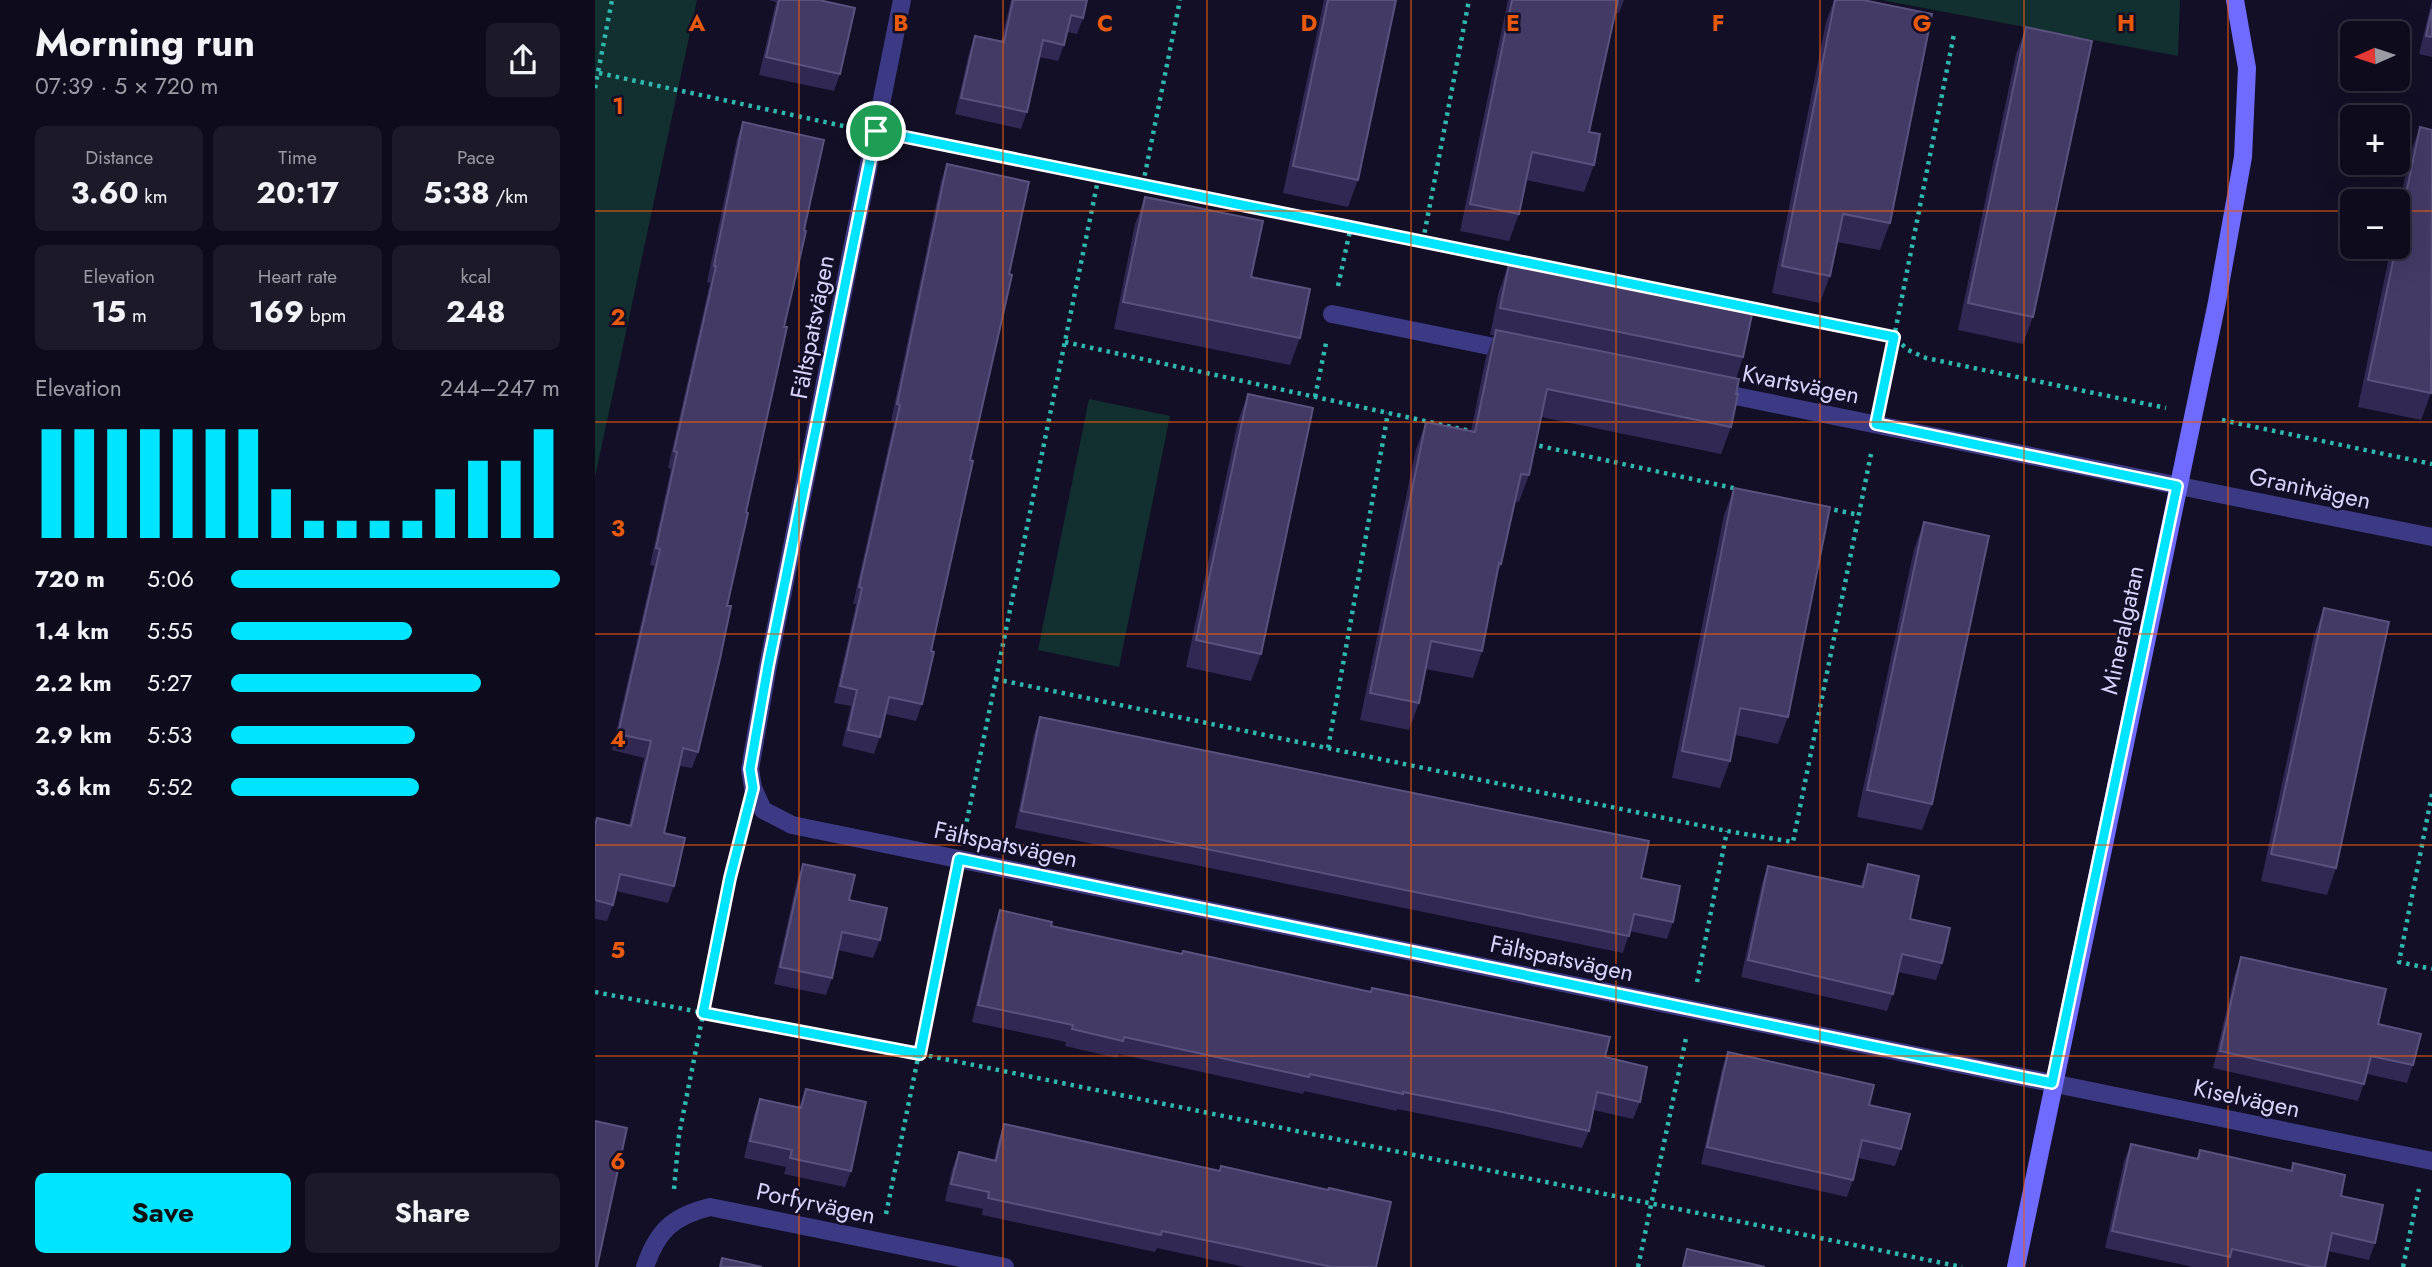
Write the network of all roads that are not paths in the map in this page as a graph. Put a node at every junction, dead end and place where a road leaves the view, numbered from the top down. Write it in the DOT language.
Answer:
graph roads {
  1 [pos="902,0"];
  2 [pos="2235,0"];
  3 [pos="1332,314"];
  4 [pos="1536,355"];
  5 [pos="1699,388"];
  6 [pos="2177,486"];
  7 [pos="2432,537"];
  8 [pos="2052,1083"];
  9 [pos="2429,1160"];
  10 [pos="645,1267"];
  11 [pos="1005,1267"];
  12 [pos="2016,1267"];
  1 -- 8 [label="street, Fältspatsvägen"];
  2 -- 6 [label="street, Mineralgatan"];
  3 -- 4 [label="street"];
  5 -- 6 [label="street, Kvartsvägen"];
  6 -- 7 [label="street, Granitvägen"];
  6 -- 8 [label="street, Mineralgatan"];
  8 -- 9 [label="street, Kiselvägen"];
  8 -- 12 [label="street, Mineralgatan"];
  10 -- 11 [label="street, Porfyrvägen"];
}
